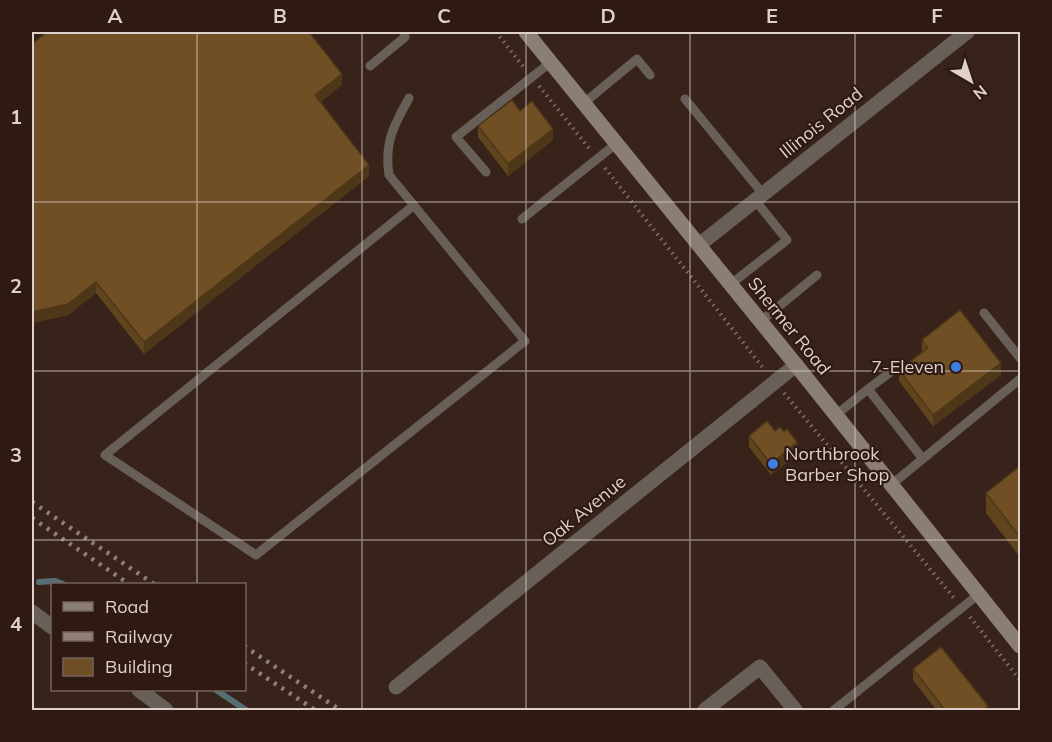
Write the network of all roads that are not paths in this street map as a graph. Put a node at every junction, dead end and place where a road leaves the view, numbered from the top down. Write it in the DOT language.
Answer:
graph roads {
  1 [pos="404,32"];
  2 [pos="526,32"];
  3 [pos="967,32"];
  4 [pos="551,62"];
  5 [pos="370,66"];
  6 [pos="650,75"];
  7 [pos="409,98"];
  8 [pos="685,99"];
  9 [pos="584,103"];
  10 [pos="617,143"];
  11 [pos="486,172"];
  12 [pos="759,197"];
  13 [pos="413,206"];
  14 [pos="522,219"];
  15 [pos="699,245"];
  16 [pos="817,275"];
  17 [pos="731,284"];
  18 [pos="984,313"];
  19 [pos="760,321"];
  20 [pos="1020,358"];
  21 [pos="796,365"];
  22 [pos="896,368"];
  23 [pos="1020,379"];
  24 [pos="868,389"];
  25 [pos="836,415"];
  26 [pos="923,459"];
  27 [pos="891,485"];
  28 [pos="979,594"];
  29 [pos="32,612"];
  30 [pos="51,626"];
  31 [pos="1020,646"];
  32 [pos="396,687"];
  33 [pos="140,691"];
  34 [pos="166,711"];
  35 [pos="705,711"];
  36 [pos="795,711"];
  37 [pos="834,711"];
  1 -- 5 [label="lane"];
  2 -- 4 [label="main road, Shermer Road"];
  3 -- 12 [label="street, Illinois Road"];
  4 -- 9 [label="main road, Shermer Road"];
  4 -- 11 [label="lane"];
  6 -- 9 [label="lane"];
  7 -- 13 [label="lane"];
  8 -- 12 [label="lane"];
  9 -- 10 [label="main road, Shermer Road"];
  10 -- 14 [label="lane"];
  10 -- 15 [label="main road, Shermer Road"];
  12 -- 15 [label="street, Illinois Road"];
  12 -- 17 [label="lane"];
  13 -- 13 [label="lane"];
  15 -- 17 [label="main road, Shermer Road"];
  16 -- 19 [label="lane"];
  17 -- 19 [label="main road, Shermer Road"];
  18 -- 20 [label="lane"];
  19 -- 21 [label="main road, Shermer Road"];
  21 -- 25 [label="main road, Shermer Road"];
  21 -- 32 [label="street, Oak Avenue"];
  22 -- 24 [label="lane"];
  23 -- 26 [label="lane"];
  24 -- 25 [label="lane"];
  24 -- 26 [label="lane"];
  25 -- 27 [label="main road, Shermer Road"];
  26 -- 27 [label="lane"];
  27 -- 28 [label="main road, Shermer Road"];
  28 -- 31 [label="main road, Shermer Road"];
  28 -- 37 [label="lane"];
  29 -- 30 [label="street"];
  33 -- 34 [label="street"];
  35 -- 36 [label="street"];
}
